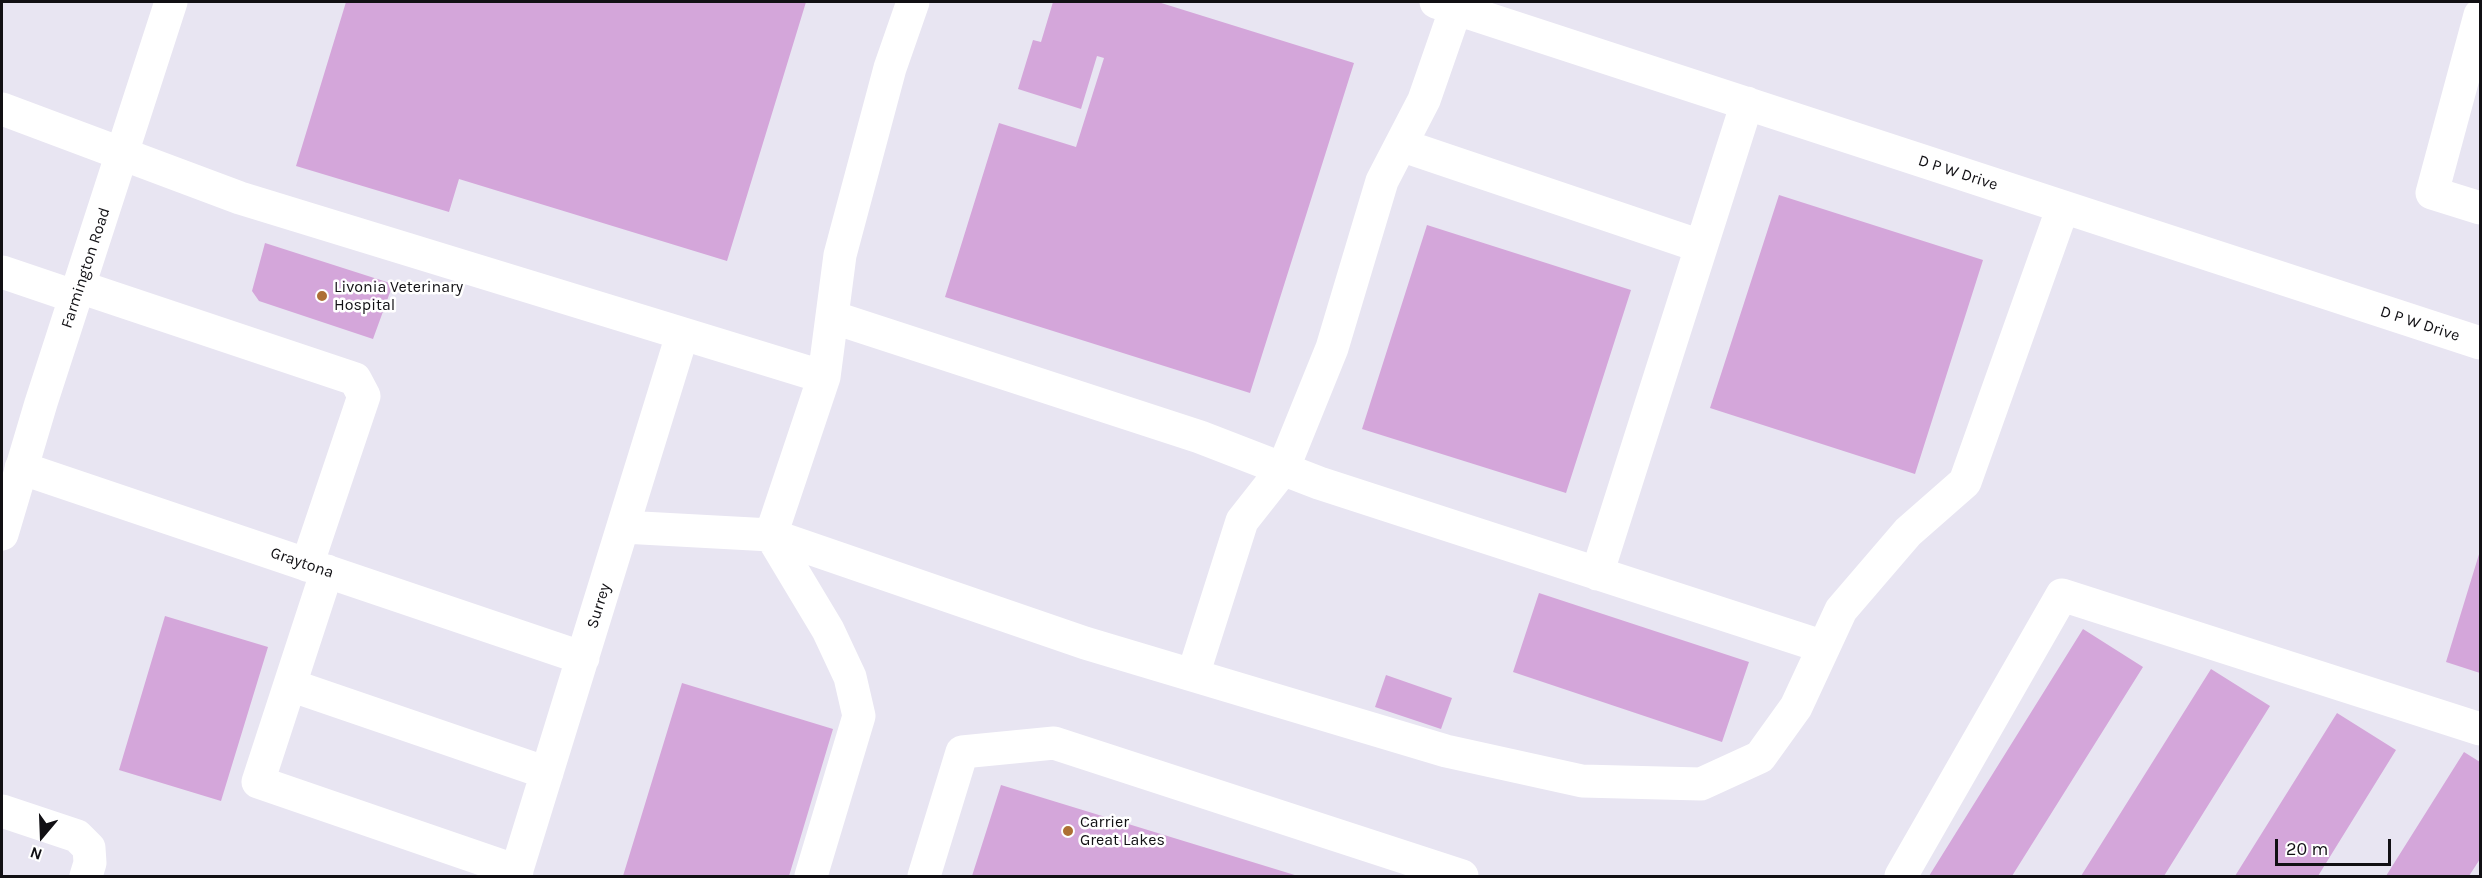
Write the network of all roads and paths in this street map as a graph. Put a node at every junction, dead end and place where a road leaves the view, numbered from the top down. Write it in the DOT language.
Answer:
graph roads {
  1 [pos="171,2"];
  2 [pos="913,2"];
  3 [pos="1446,5"];
  4 [pos="2481,15"];
  5 [pos="1747,103"];
  6 [pos="2,109"];
  7 [pos="1401,145"];
  8 [pos="124,153"];
  9 [pos="2063,207"];
  10 [pos="2481,208"];
  11 [pos="1700,246"];
  12 [pos="2,272"];
  13 [pos="78,292"];
  14 [pos="832,317"];
  15 [pos="682,334"];
  16 [pos="2481,343"];
  17 [pos="824,377"];
  18 [pos="21,468"];
  19 [pos="1283,469"];
  20 [pos="623,527"];
  21 [pos="2,534"];
  22 [pos="771,536"];
  23 [pos="317,568"];
  24 [pos="1597,574"];
  25 [pos="1824,647"];
  26 [pos="583,658"];
  27 [pos="1193,675"];
  28 [pos="290,685"];
  29 [pos="2481,729"];
  30 [pos="547,773"];
  31 [pos="2,811"];
  32 [pos="516,874"];
  33 [pos="86,876"];
  34 [pos="812,876"];
  35 [pos="924,876"];
  36 [pos="1462,876"];
  37 [pos="1901,876"];
  1 -- 8 [label="street, Farmington Road"];
  2 -- 14 [label="street"];
  3 -- 5 [label="street, D P W Drive"];
  3 -- 7 [label="street"];
  4 -- 10 [label="street"];
  5 -- 9 [label="street, D P W Drive"];
  5 -- 11 [label="street"];
  6 -- 8 [label="street"];
  7 -- 11 [label="street"];
  7 -- 19 [label="street"];
  8 -- 13 [label="street, Farmington Road"];
  8 -- 15 [label="street"];
  9 -- 16 [label="street, D P W Drive"];
  9 -- 25 [label="street"];
  11 -- 24 [label="street"];
  12 -- 13 [label="street"];
  13 -- 18 [label="street, Farmington Road"];
  13 -- 23 [label="street"];
  14 -- 17 [label="street"];
  14 -- 19 [label="street"];
  15 -- 17 [label="street"];
  15 -- 20 [label="street, Surrey"];
  17 -- 22 [label="street"];
  18 -- 21 [label="street, Farmington Road"];
  18 -- 23 [label="street, Graytona"];
  19 -- 24 [label="street"];
  19 -- 27 [label="street"];
  20 -- 22 [label="street"];
  20 -- 26 [label="street, Surrey"];
  22 -- 27 [label="street"];
  22 -- 34 [label="street"];
  23 -- 26 [label="street, Graytona"];
  23 -- 28 [label="street"];
  24 -- 25 [label="street"];
  25 -- 27 [label="street"];
  26 -- 30 [label="street, Surrey"];
  28 -- 30 [label="street"];
  28 -- 32 [label="street"];
  29 -- 37 [label="street"];
  30 -- 32 [label="street, Surrey"];
  31 -- 33 [label="street"];
  35 -- 36 [label="street"];
}
